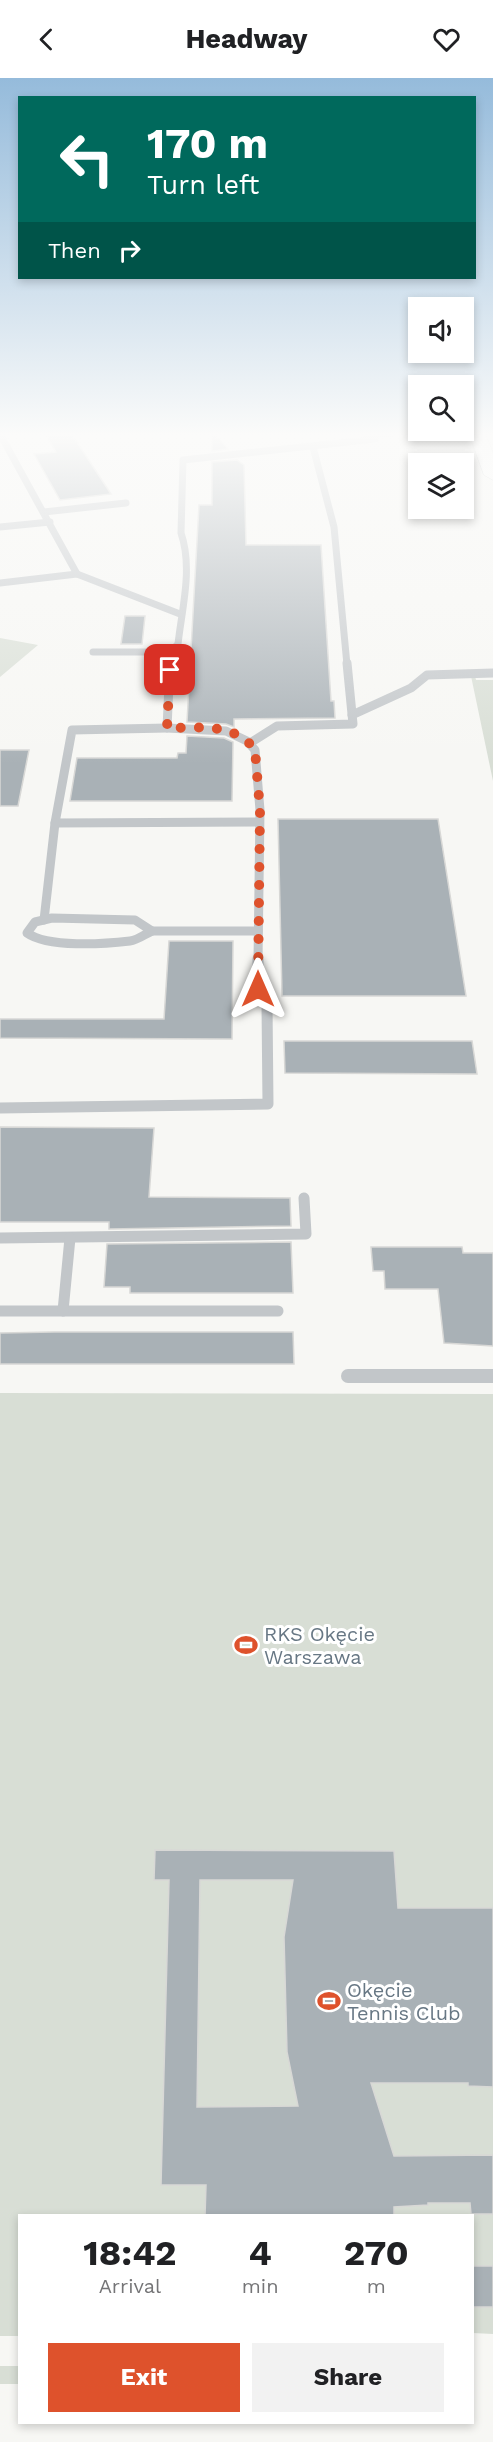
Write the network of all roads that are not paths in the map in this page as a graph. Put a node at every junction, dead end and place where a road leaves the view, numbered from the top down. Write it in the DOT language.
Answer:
graph roads {
  1 [pos="61,543"];
  2 [pos="186,543"];
  3 [pos="336,543"];
  4 [pos="77,574"];
  5 [pos="0,583"];
  6 [pos="180,615"];
  7 [pos="93,652"];
  8 [pos="170,652"];
  9 [pos="493,673"];
  10 [pos="352,715"];
  11 [pos="167,728"];
  12 [pos="250,742"];
  13 [pos="259,822"];
  14 [pos="55,824"];
  15 [pos="44,920"];
  16 [pos="258,930"];
  17 [pos="152,931"];
  18 [pos="0,1108"];
  19 [pos="304,1198"];
  20 [pos="0,1238"];
  21 [pos="70,1238"];
  22 [pos="0,1311"];
  23 [pos="63,1311"];
  24 [pos="278,1311"];
  25 [pos="348,1376"];
  26 [pos="493,1376"];
  1 -- 4 [label="lane"];
  2 -- 6 [label="lane"];
  3 -- 10 [label="lane"];
  4 -- 5 [label="lane"];
  4 -- 6 [label="lane"];
  6 -- 8 [label="lane"];
  7 -- 8 [label="lane"];
  8 -- 11 [label="lane"];
  9 -- 10 [label="lane"];
  10 -- 12 [label="lane"];
  11 -- 12 [label="lane"];
  11 -- 14 [label="lane"];
  12 -- 13 [label="lane"];
  13 -- 14 [label="lane"];
  13 -- 16 [label="lane"];
  14 -- 15 [label="lane"];
  15 -- 17 [label="lane"];
  15 -- 17 [label="lane"];
  16 -- 17 [label="lane"];
  16 -- 18 [label="lane"];
  19 -- 21 [label="lane"];
  20 -- 21 [label="lane"];
  21 -- 23 [label="lane"];
  22 -- 23 [label="lane"];
  23 -- 24 [label="lane"];
  25 -- 26 [label="lane"];
}
